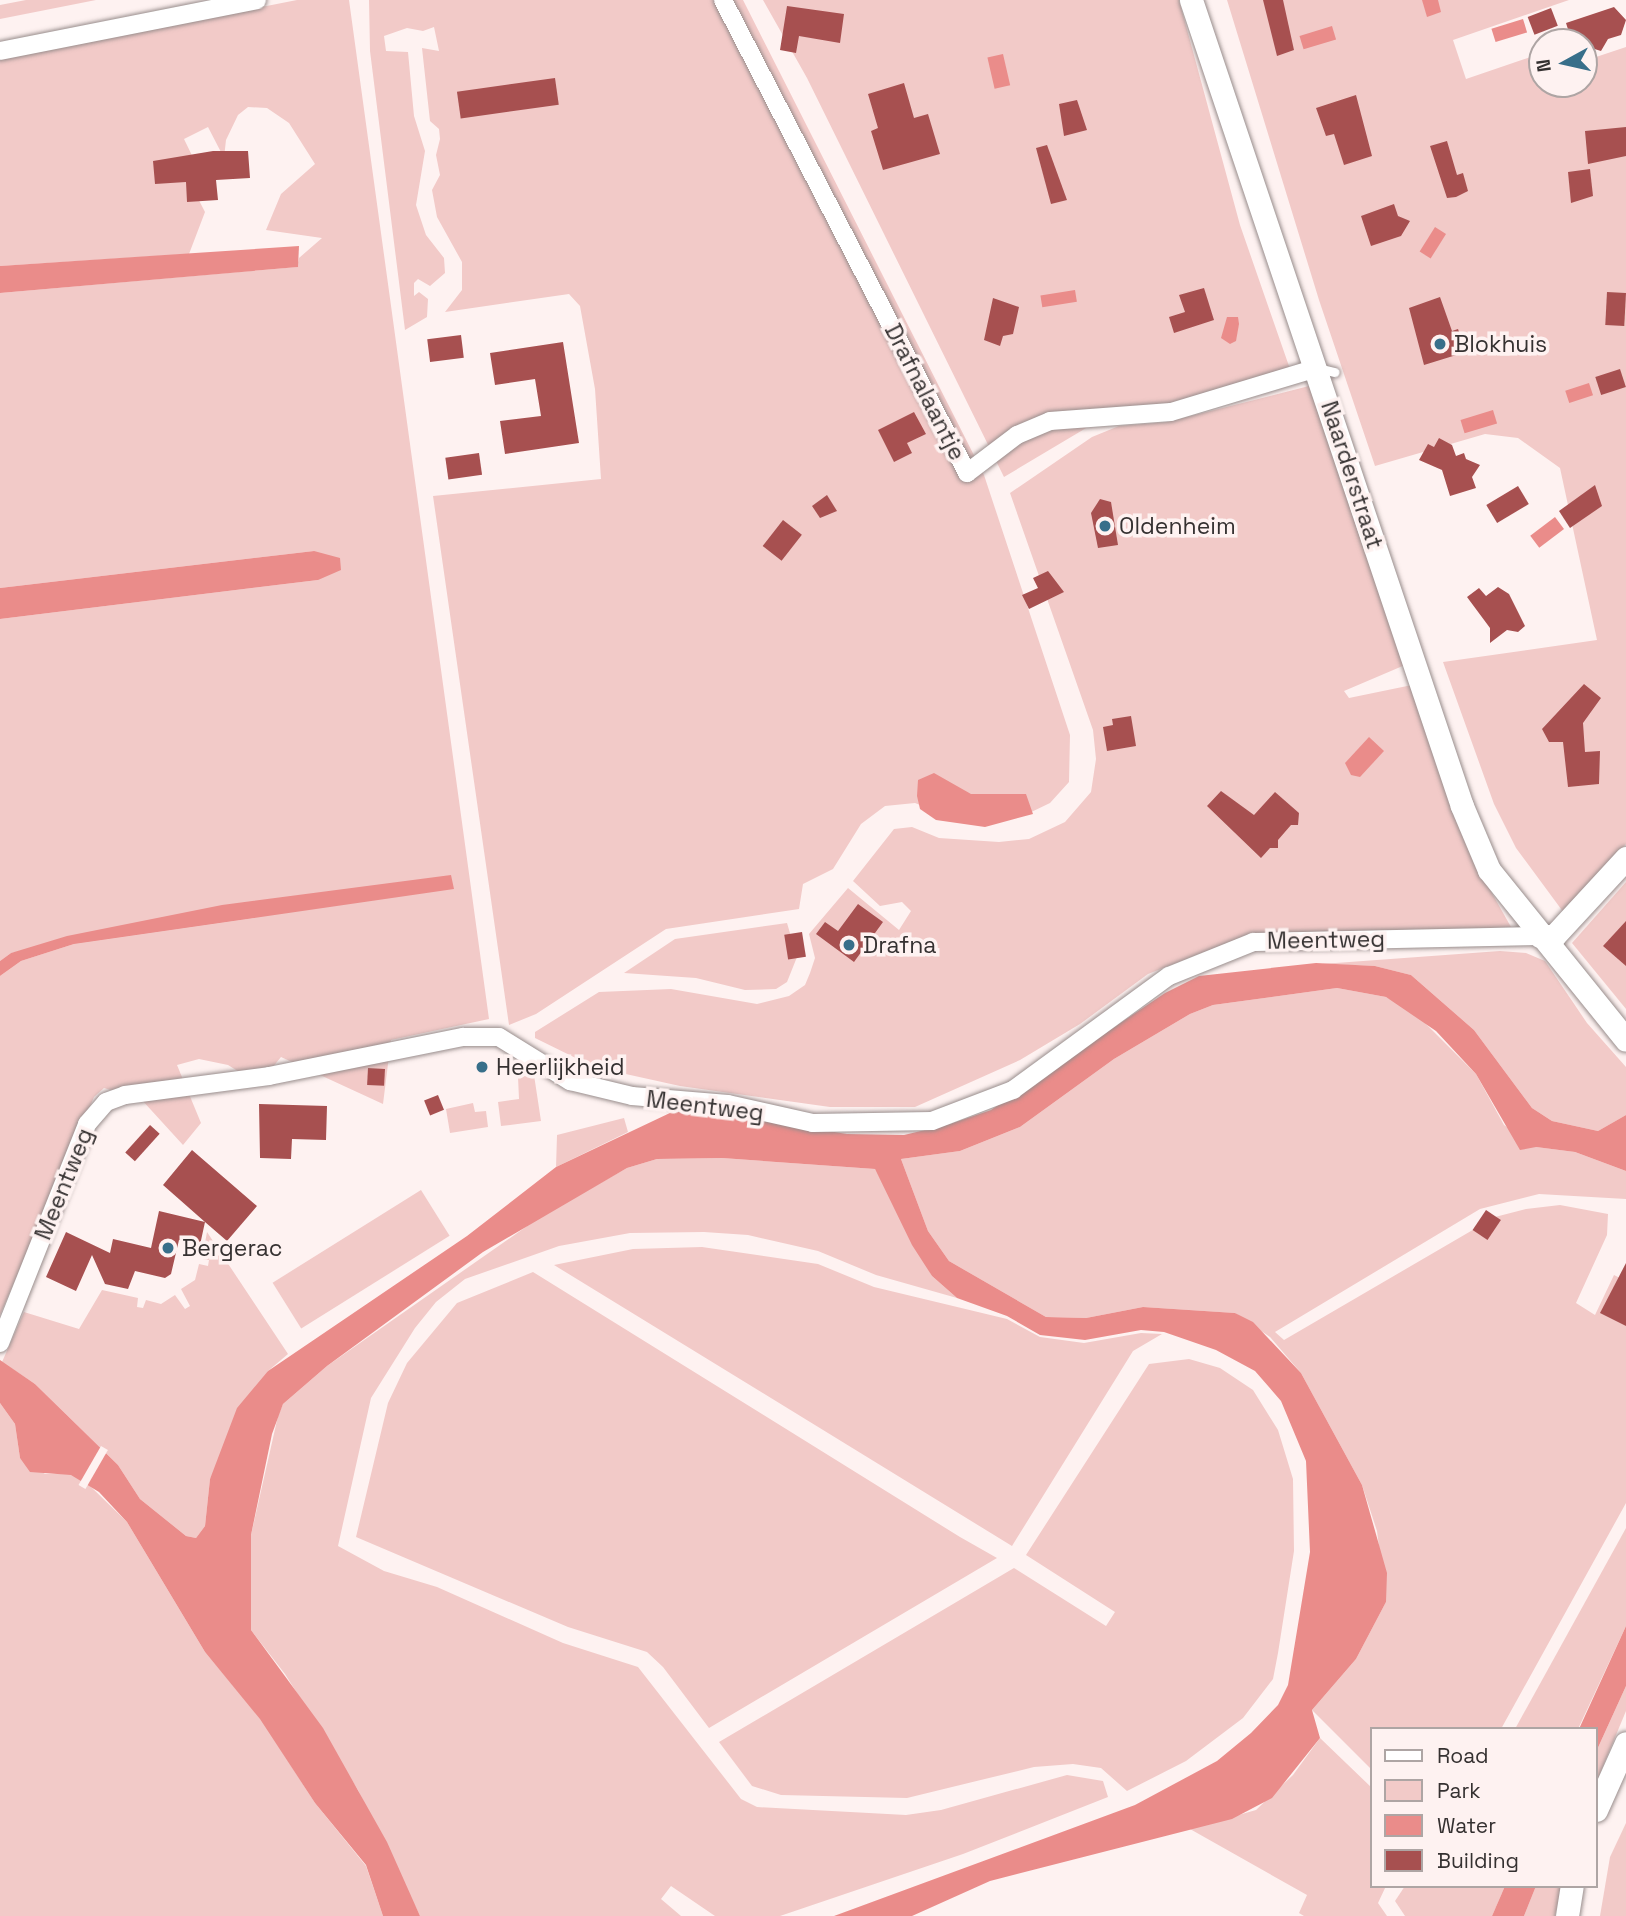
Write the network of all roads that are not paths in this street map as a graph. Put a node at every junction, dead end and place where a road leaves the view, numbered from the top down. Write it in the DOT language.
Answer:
graph roads {
  1 [pos="257,0"];
  2 [pos="723,0"];
  3 [pos="1191,0"];
  4 [pos="0,51"];
  5 [pos="1326,370"];
  6 [pos="1626,859"];
  7 [pos="1539,936"];
  8 [pos="1626,1040"];
  9 [pos="0,1343"];
  10 [pos="1626,1743"];
  11 [pos="1598,1806"];
  12 [pos="1572,1888"];
  13 [pos="1567,1916"];
  1 -- 4 [label="street"];
  2 -- 5 [label="street, Drafnalaantje"];
  3 -- 5 [label="street, Naarderstraat"];
  5 -- 7 [label="street, Naarderstraat"];
  6 -- 7 [label="street"];
  7 -- 8 [label="street, Naarderstraat"];
  7 -- 9 [label="street, Meentweg"];
  10 -- 11 [label="street"];
  12 -- 13 [label="street"];
}
